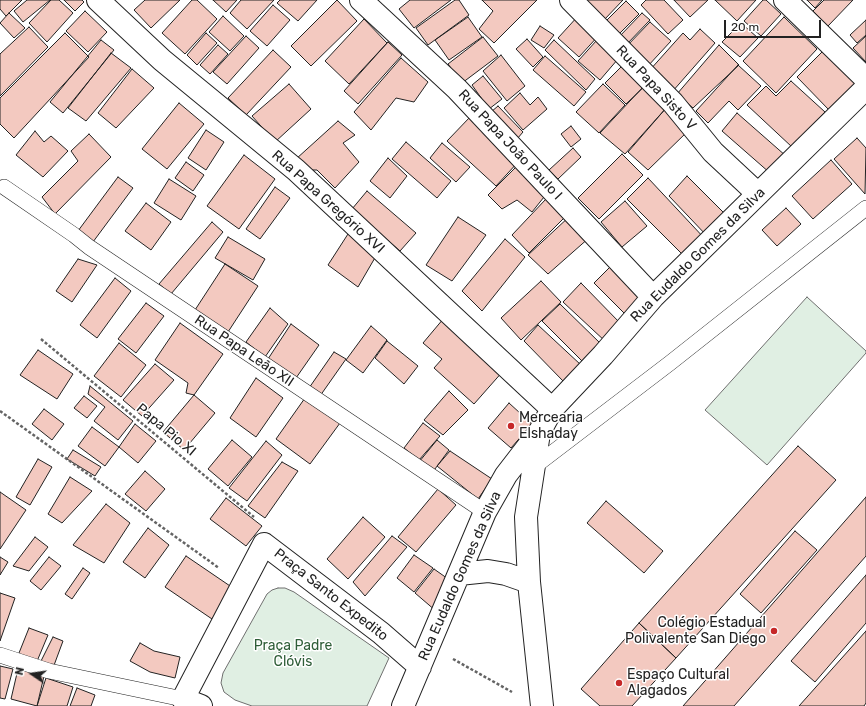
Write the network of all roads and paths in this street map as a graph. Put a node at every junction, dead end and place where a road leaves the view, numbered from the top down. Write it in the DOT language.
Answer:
graph roads {
  1 [pos="98,0"];
  2 [pos="361,0"];
  3 [pos="571,0"];
  4 [pos="785,0"];
  5 [pos="866,79"];
  6 [pos="866,88"];
  7 [pos="4,187"];
  8 [pos="758,194"];
  9 [pos="866,208"];
  10 [pos="653,297"];
  11 [pos="41,339"];
  12 [pos="552,409"];
  13 [pos="0,411"];
  14 [pos="540,431"];
  15 [pos="535,466"];
  16 [pos="485,512"];
  17 [pos="264,544"];
  18 [pos="459,574"];
  19 [pos="529,582"];
  20 [pos="243,586"];
  21 [pos="428,645"];
  22 [pos="0,655"];
  23 [pos="420,667"];
  24 [pos="516,695"];
  25 [pos="192,703"];
  26 [pos="403,706"];
  27 [pos="542,706"];
  1 -- 12 [label="street, Rua Papa Gregório XVI"];
  2 -- 10 [label="street, Rua Papa João Paulo I"];
  3 -- 8 [label="street, Rua Papa Sisto V"];
  4 -- 5 [label="street"];
  6 -- 8 [label="street, Rua Eudaldo Gomes da Silva"];
  7 -- 16 [label="lane, Rua Papa Leão XII"];
  8 -- 10 [label="street, Rua Eudaldo Gomes da Silva"];
  9 -- 15 [label="lane"];
  10 -- 12 [label="street, Rua Eudaldo Gomes da Silva"];
  11 -- 17 [label="path, Papa Pio XI"];
  12 -- 14 [label="street, Rua Eudaldo Gomes da Silva"];
  13 -- 20 [label="path"];
  14 -- 15 [label="street, Rua Eudaldo Gomes da Silva"];
  14 -- 16 [label="street, Rua Eudaldo Gomes da Silva"];
  15 -- 19 [label="street, Rua Eudaldo Gomes da Silva"];
  16 -- 18 [label="street, Rua Eudaldo Gomes da Silva"];
  17 -- 20 [label="street, Praça Santo Expedito"];
  17 -- 23 [label="street, Praça Santo Expedito"];
  18 -- 19 [label="street"];
  18 -- 21 [label="street, Rua Eudaldo Gomes da Silva"];
  19 -- 27 [label="street, Rua Eudaldo Gomes da Silva"];
  20 -- 25 [label="street, Praça Santo Expedito"];
  21 -- 23 [label="street, Rua Eudaldo Gomes da Silva"];
  21 -- 24 [label="path"];
  22 -- 25 [label="lane"];
  23 -- 26 [label="street, Rua Eudaldo Gomes da Silva"];
}
